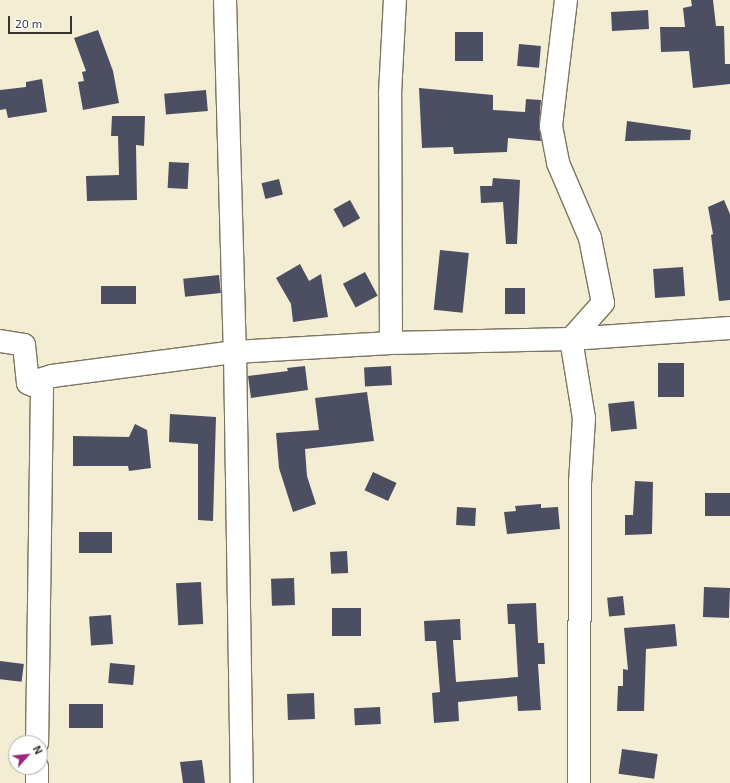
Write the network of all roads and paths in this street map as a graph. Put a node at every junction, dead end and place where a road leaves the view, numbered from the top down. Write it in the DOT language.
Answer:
graph roads {
  1 [pos="225,0"];
  2 [pos="396,0"];
  3 [pos="566,0"];
  4 [pos="730,328"];
  5 [pos="571,339"];
  6 [pos="0,340"];
  7 [pos="391,343"];
  8 [pos="235,352"];
  9 [pos="28,383"];
  10 [pos="38,735"];
  11 [pos="242,783"];
  12 [pos="579,783"];
  1 -- 8 [label="street"];
  2 -- 7 [label="street"];
  3 -- 5 [label="street"];
  4 -- 5 [label="street"];
  5 -- 7 [label="street"];
  5 -- 12 [label="street"];
  6 -- 9 [label="street"];
  7 -- 8 [label="street"];
  8 -- 9 [label="street"];
  8 -- 11 [label="street"];
  9 -- 10 [label="street"];
}
